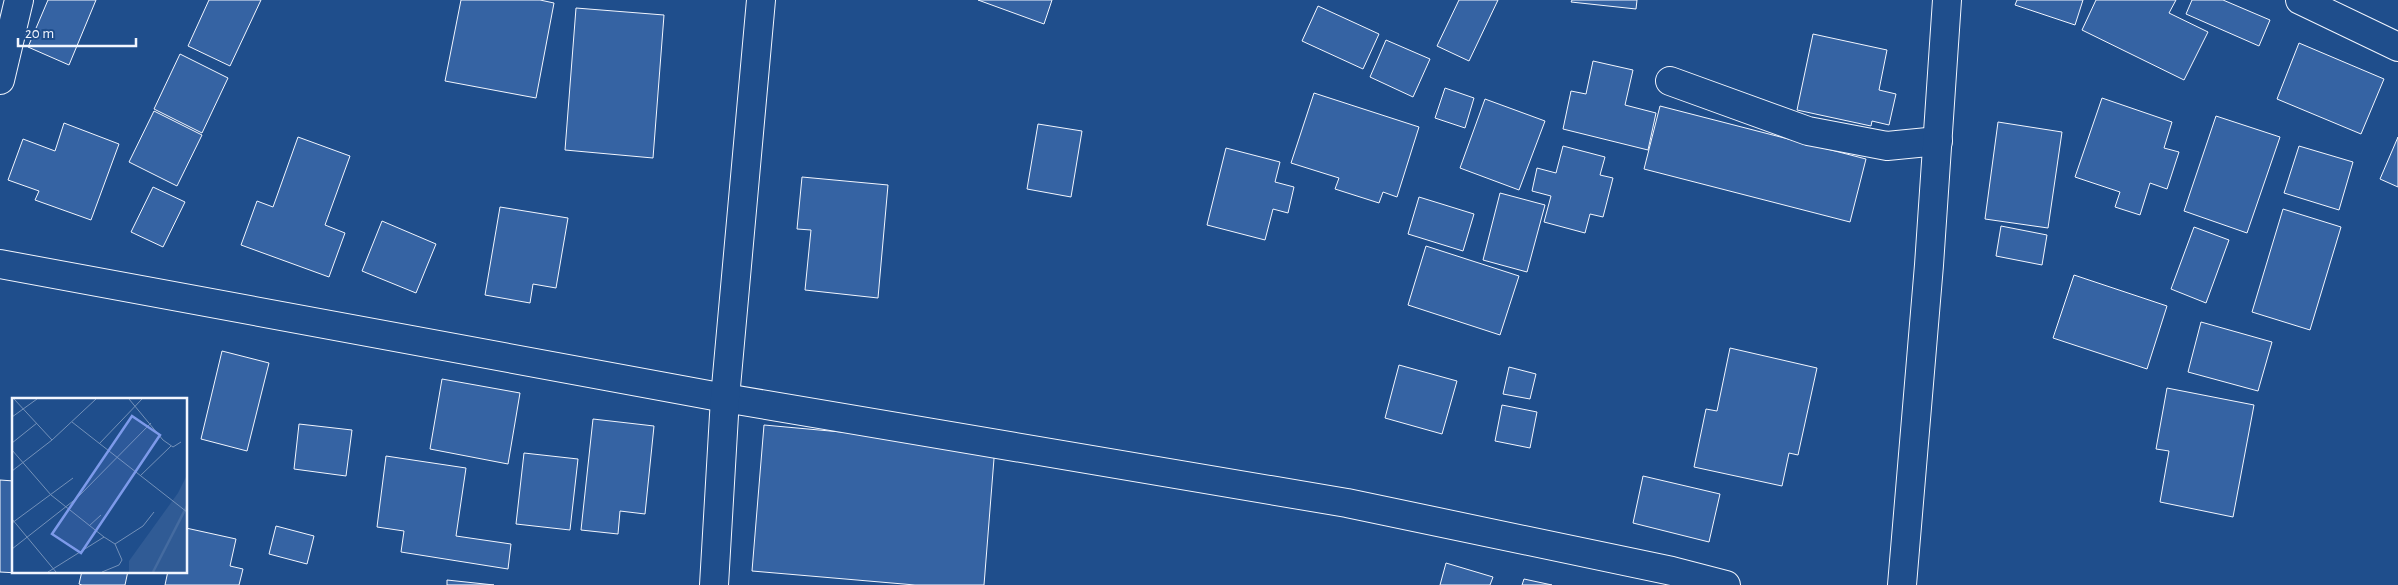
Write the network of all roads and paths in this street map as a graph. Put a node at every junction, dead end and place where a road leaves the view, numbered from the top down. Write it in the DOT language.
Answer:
graph roads {
  1 [pos="19,0"];
  2 [pos="761,0"];
  3 [pos="1947,0"];
  4 [pos="2300,0"];
  5 [pos="2398,47"];
  6 [pos="0,80"];
  7 [pos="1670,82"];
  8 [pos="1938,141"];
  9 [pos="0,264"];
  10 [pos="725,398"];
  11 [pos="714,585"];
  12 [pos="1726,585"];
  13 [pos="1902,585"];
  1 -- 6 [label="street"];
  2 -- 10 [label="street"];
  3 -- 8 [label="street"];
  4 -- 5 [label="street"];
  7 -- 8 [label="street"];
  8 -- 13 [label="street"];
  9 -- 10 [label="street"];
  10 -- 11 [label="street"];
  10 -- 12 [label="street"];
}
